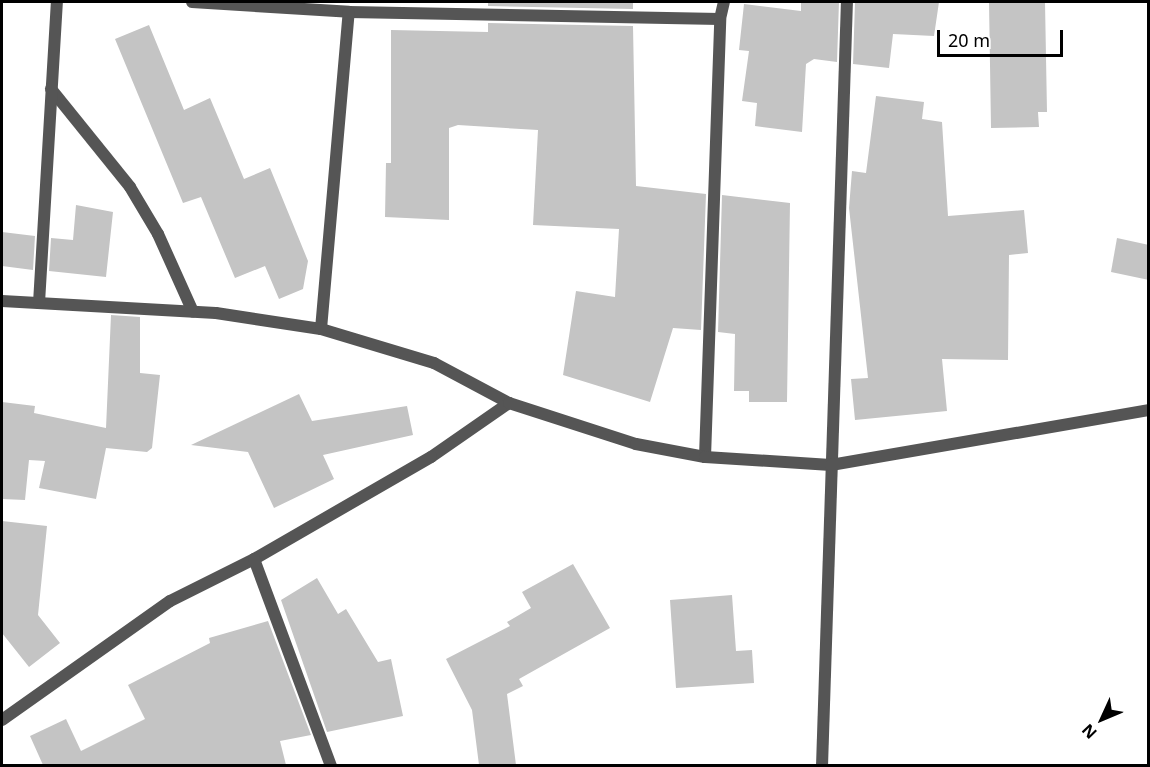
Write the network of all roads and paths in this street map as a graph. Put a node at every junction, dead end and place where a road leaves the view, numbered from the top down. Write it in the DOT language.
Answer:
graph roads {
  1 [pos="57,2"];
  2 [pos="192,2"];
  3 [pos="724,2"];
  4 [pos="847,2"];
  5 [pos="349,12"];
  6 [pos="720,19"];
  7 [pos="51,89"];
  8 [pos="2,301"];
  9 [pos="39,303"];
  10 [pos="193,312"];
  11 [pos="321,329"];
  12 [pos="509,404"];
  13 [pos="1149,410"];
  14 [pos="705,456"];
  15 [pos="831,465"];
  16 [pos="255,559"];
  17 [pos="2,720"];
  18 [pos="331,765"];
  19 [pos="822,765"];
  1 -- 7 [label="street"];
  2 -- 5 [label="street"];
  3 -- 6 [label="street"];
  4 -- 15 [label="street"];
  5 -- 6 [label="street"];
  5 -- 11 [label="street"];
  6 -- 14 [label="street"];
  7 -- 9 [label="street"];
  7 -- 10 [label="street"];
  8 -- 9 [label="street"];
  9 -- 10 [label="street"];
  10 -- 11 [label="street"];
  11 -- 12 [label="street"];
  12 -- 14 [label="street"];
  12 -- 16 [label="street"];
  13 -- 15 [label="street"];
  14 -- 15 [label="street"];
  15 -- 19 [label="street"];
  16 -- 17 [label="street"];
  16 -- 18 [label="street"];
}
